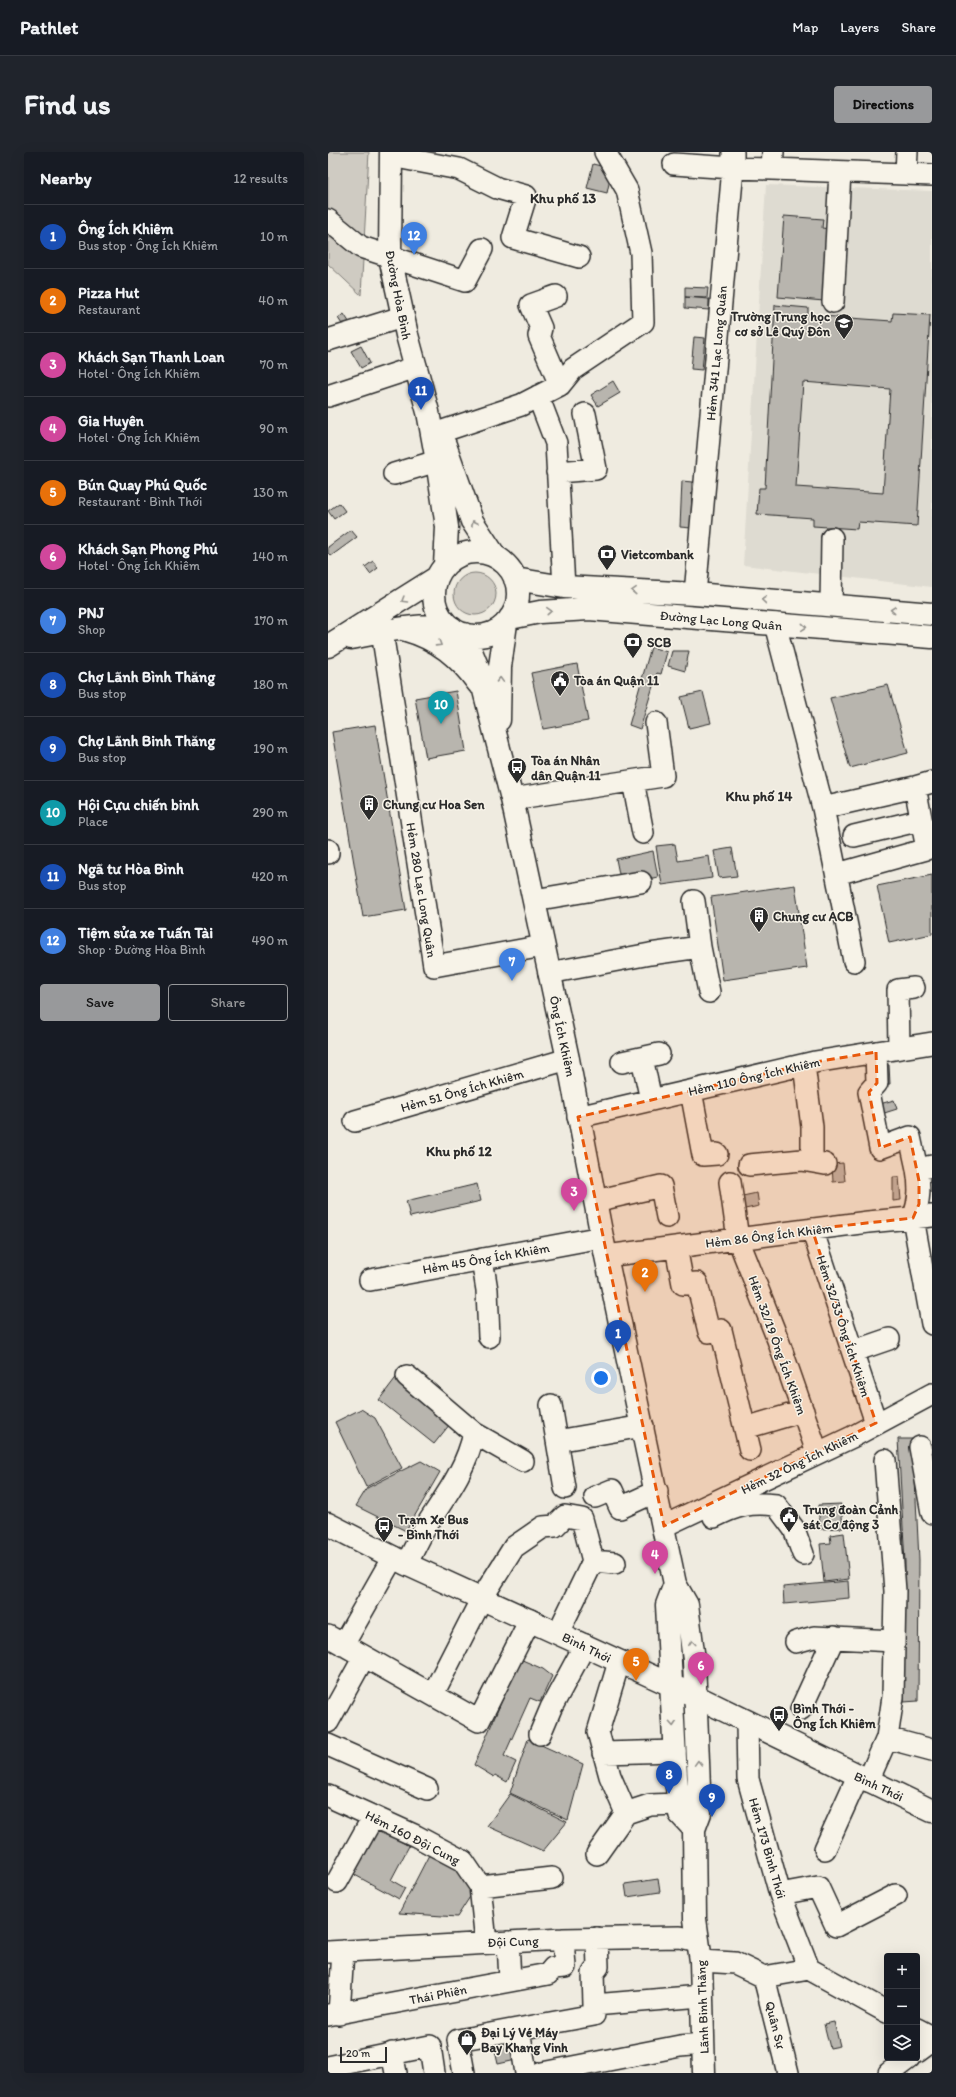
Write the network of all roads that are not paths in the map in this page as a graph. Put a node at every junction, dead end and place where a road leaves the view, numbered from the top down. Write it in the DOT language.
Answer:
graph roads {
  1 [pos="605,152"];
  2 [pos="907,152"];
  3 [pos="391,154"];
  4 [pos="733,160"];
  5 [pos="772,161"];
  6 [pos="685,162"];
  7 [pos="840,172"];
  8 [pos="906,174"];
  9 [pos="932,175"];
  10 [pos="328,220"];
  11 [pos="482,249"];
  12 [pos="390,257"];
  13 [pos="579,257"];
  14 [pos="556,296"];
  15 [pos="834,302"];
  16 [pos="402,317"];
  17 [pos="328,340"];
  18 [pos="416,367"];
  19 [pos="560,385"];
  20 [pos="328,396"];
  21 [pos="538,396"];
  22 [pos="428,412"];
  23 [pos="586,414"];
  24 [pos="440,432"];
  25 [pos="437,461"];
  26 [pos="558,472"];
  27 [pos="394,474"];
  28 [pos="832,538"];
  29 [pos="495,556"];
  30 [pos="441,572"];
  31 [pos="515,579"];
  32 [pos="564,587"];
  33 [pos="695,594"];
  34 [pos="831,605"];
  35 [pos="932,614"];
  36 [pos="508,620"];
  37 [pos="775,624"];
  38 [pos="393,631"];
  39 [pos="458,631"];
  40 [pos="932,637"];
  41 [pos="332,644"];
  42 [pos="483,689"];
  43 [pos="656,723"];
  44 [pos="499,748"];
  45 [pos="633,781"];
  46 [pos="923,785"];
  47 [pos="512,799"];
  48 [pos="822,808"];
  49 [pos="921,820"];
  50 [pos="643,833"];
  51 [pos="854,836"];
  52 [pos="328,850"];
  53 [pos="930,850"];
  54 [pos="328,853"];
  55 [pos="837,874"];
  56 [pos="641,882"];
  57 [pos="534,900"];
  58 [pos="694,901"];
  59 [pos="543,946"];
  60 [pos="700,947"];
  61 [pos="854,961"];
  62 [pos="549,973"];
  63 [pos="914,988"];
  64 [pos="709,992"];
  65 [pos="932,1043"];
  66 [pos="899,1048"];
  67 [pos="876,1052"];
  68 [pos="568,1059"];
  69 [pos="622,1062"];
  70 [pos="804,1064"];
  71 [pos="691,1091"];
  72 [pos="651,1100"];
  73 [pos="578,1117"];
  74 [pos="355,1121"];
  75 [pos="717,1154"];
  76 [pos="749,1165"];
  77 [pos="924,1167"];
  78 [pos="730,1182"];
  79 [pos="595,1200"];
  80 [pos="667,1217"];
  81 [pos="923,1217"];
  82 [pos="812,1229"];
  83 [pos="738,1239"];
  84 [pos="604,1247"];
  85 [pos="676,1247"];
  86 [pos="482,1259"];
  87 [pos="370,1280"];
  88 [pos="932,1324"];
  89 [pos="489,1337"];
  90 [pos="889,1339"];
  91 [pos="854,1351"];
  92 [pos="407,1376"];
  93 [pos="932,1394"];
  94 [pos="551,1405"];
  95 [pos="803,1411"];
  96 [pos="876,1423"];
  97 [pos="643,1426"];
  98 [pos="745,1428"];
  99 [pos="474,1432"];
  100 [pos="557,1441"];
  101 [pos="920,1447"];
  102 [pos="750,1450"];
  103 [pos="817,1452"];
  104 [pos="885,1460"];
  105 [pos="523,1461"];
  106 [pos="565,1488"];
  107 [pos="657,1491"];
  108 [pos="595,1497"];
  109 [pos="932,1513"];
  110 [pos="328,1524"];
  111 [pos="665,1531"];
  112 [pos="803,1554"];
  113 [pos="400,1561"];
  114 [pos="593,1561"];
  115 [pos="615,1563"];
  116 [pos="675,1584"];
  117 [pos="482,1598"];
  118 [pos="530,1620"];
  119 [pos="558,1633"];
  120 [pos="834,1637"];
  121 [pos="336,1641"];
  122 [pos="894,1641"];
  123 [pos="796,1642"];
  124 [pos="585,1645"];
  125 [pos="364,1657"];
  126 [pos="619,1662"];
  127 [pos="671,1686"];
  128 [pos="433,1694"];
  129 [pos="695,1696"];
  130 [pos="802,1709"];
  131 [pos="328,1722"];
  132 [pos="748,1722"];
  133 [pos="540,1734"];
  134 [pos="887,1738"];
  135 [pos="328,1745"];
  136 [pos="932,1750"];
  137 [pos="675,1751"];
  138 [pos="603,1753"];
  139 [pos="863,1779"];
  140 [pos="427,1789"];
  141 [pos="328,1796"];
  142 [pos="679,1804"];
  143 [pos="932,1811"];
  144 [pos="626,1812"];
  145 [pos="373,1817"];
  146 [pos="694,1829"];
  147 [pos="825,1849"];
  148 [pos="597,1854"];
  149 [pos="552,1878"];
  150 [pos="337,1882"];
  151 [pos="480,1886"];
  152 [pos="780,1894"];
  153 [pos="896,1895"];
  154 [pos="596,1938"];
  155 [pos="564,1939"];
  156 [pos="486,1942"];
  157 [pos="508,1942"];
  158 [pos="699,1951"];
  159 [pos="335,1952"];
  160 [pos="809,1969"];
  161 [pos="764,1977"];
  162 [pos="510,1980"];
  163 [pos="701,1996"];
  164 [pos="594,2005"];
  165 [pos="884,2010"];
  166 [pos="334,2014"];
  167 [pos="519,2029"];
  168 [pos="920,2031"];
  169 [pos="932,2037"];
  170 [pos="932,2041"];
  171 [pos="703,2044"];
  172 [pos="920,2050"];
  173 [pos="905,2061"];
  174 [pos="394,2063"];
  175 [pos="328,2067"];
  176 [pos="434,2073"];
  177 [pos="464,2073"];
  178 [pos="526,2073"];
  179 [pos="542,2073"];
  180 [pos="704,2073"];
  181 [pos="788,2073"];
  182 [pos="889,2073"];
  1 -- 19 [label="street"];
  2 -- 8 [label="street"];
  3 -- 12 [label="main road, Đường Hòa Bình"];
  3 -- 13 [label="street"];
  4 -- 5 [label="street"];
  4 -- 6 [label="street"];
  4 -- 33 [label="street, Hẻm 341 Lạc Long Quân"];
  5 -- 7 [label="street"];
  7 -- 8 [label="street"];
  7 -- 15 [label="street"];
  8 -- 9 [label="street"];
  10 -- 12 [label="street"];
  11 -- 12 [label="street"];
  12 -- 16 [label="main road, Đường Hòa Bình"];
  14 -- 19 [label="street"];
  16 -- 17 [label="street"];
  16 -- 18 [label="main road, Đường Hòa Bình"];
  18 -- 20 [label="street"];
  18 -- 22 [label="main road, Đường Hòa Bình"];
  19 -- 21 [label="street"];
  21 -- 24 [label="street"];
  21 -- 26 [label="street"];
  22 -- 24 [label="main road, Đường Hòa Bình"];
  22 -- 25 [label="main road, Đường Hòa Bình"];
  23 -- 26 [label="street"];
  29 -- 24 [label="main road, Đường Hòa Bình, one-way"];
  25 -- 27 [label="street"];
  25 -- 30 [label="main road, Đường Hòa Bình"];
  26 -- 32 [label="street"];
  28 -- 34 [label="street"];
  29 -- 30 [label="main road"];
  29 -- 31 [label="main road"];
  30 -- 39 [label="main road"];
  30 -- 41 [label="main road, one-way"];
  31 -- 32 [label="main road, Đường Lạc Long Quân"];
  31 -- 36 [label="main road"];
  33 -- 32 [label="main road, Đường Lạc Long Quân, one-way"];
  34 -- 33 [label="main road, Đường Lạc Long Quân, one-way"];
  35 -- 34 [label="main road, Đường Lạc Long Quân, one-way"];
  36 -- 37 [label="main road, Đường Lạc Long Quân, one-way"];
  36 -- 39 [label="main road"];
  44 -- 36 [label="main road, one-way"];
  37 -- 40 [label="main road, Đường Lạc Long Quân, one-way"];
  37 -- 48 [label="street"];
  38 -- 39 [label="main road"];
  38 -- 41 [label="main road"];
  38 -- 42 [label="main road, one-way"];
  38 -- 59 [label="street, Hẻm 280 Lạc Long Quân"];
  39 -- 42 [label="main road"];
  42 -- 44 [label="main road"];
  43 -- 45 [label="street"];
  44 -- 47 [label="main road, Ông Ích Khiêm"];
  45 -- 47 [label="street"];
  45 -- 50 [label="street"];
  46 -- 48 [label="street"];
  46 -- 49 [label="street"];
  47 -- 57 [label="main road, Ông Ích Khiêm"];
  48 -- 55 [label="street"];
  49 -- 51 [label="street"];
  49 -- 53 [label="street"];
  52 -- 54 [label="street"];
  53 -- 55 [label="street"];
  55 -- 61 [label="street"];
  56 -- 57 [label="street"];
  57 -- 59 [label="main road, Ông Ích Khiêm"];
  58 -- 60 [label="street"];
  59 -- 62 [label="main road, Ông Ích Khiêm"];
  60 -- 62 [label="street"];
  60 -- 64 [label="street"];
  62 -- 68 [label="main road, Ông Ích Khiêm"];
  63 -- 66 [label="street"];
  65 -- 66 [label="street, Hẻm 110 Ông Ích Khiêm"];
  66 -- 67 [label="street, Hẻm 110 Ông Ích Khiêm"];
  67 -- 70 [label="street, Hẻm 110 Ông Ích Khiêm"];
  67 -- 77 [label="street"];
  68 -- 73 [label="main road, Ông Ích Khiêm"];
  68 -- 74 [label="street, Hẻm 51 Ông Ích Khiêm"];
  69 -- 72 [label="street"];
  70 -- 71 [label="street, Hẻm 110 Ông Ích Khiêm"];
  70 -- 76 [label="street"];
  71 -- 72 [label="street, Hẻm 110 Ông Ích Khiêm"];
  71 -- 75 [label="street"];
  72 -- 73 [label="street, Hẻm 110 Ông Ích Khiêm"];
  73 -- 79 [label="main road, Ông Ích Khiêm"];
  77 -- 81 [label="street"];
  78 -- 83 [label="street, Hẻm 32/19 Ông Ích Khiêm"];
  79 -- 80 [label="street"];
  79 -- 84 [label="main road, Ông Ích Khiêm"];
  81 -- 82 [label="street, Hẻm 86 Ông Ích Khiêm"];
  81 -- 88 [label="street"];
  82 -- 83 [label="street, Hẻm 86 Ông Ích Khiêm"];
  82 -- 91 [label="street, Hẻm 32/33 Ông Ích Khiêm"];
  83 -- 85 [label="street, Hẻm 86 Ông Ích Khiêm"];
  83 -- 95 [label="street, Hẻm 32/19 Ông Ích Khiêm"];
  84 -- 85 [label="street, Hẻm 86 Ông Ích Khiêm"];
  84 -- 86 [label="street, Hẻm 45 Ông Ích Khiêm"];
  84 -- 97 [label="main road, Ông Ích Khiêm"];
  85 -- 98 [label="street"];
  86 -- 87 [label="street, Hẻm 45 Ông Ích Khiêm"];
  86 -- 89 [label="street"];
  90 -- 91 [label="street"];
  91 -- 96 [label="street, Hẻm 32/33 Ông Ích Khiêm"];
  92 -- 99 [label="street"];
  93 -- 96 [label="street, Hẻm 32 Ông Ích Khiêm"];
  94 -- 100 [label="street"];
  95 -- 98 [label="street"];
  95 -- 103 [label="street, Hẻm 32/19 Ông Ích Khiêm"];
  96 -- 103 [label="street, Hẻm 32 Ông Ích Khiêm"];
  97 -- 100 [label="street"];
  97 -- 107 [label="main road, Ông Ích Khiêm"];
  98 -- 102 [label="street"];
  99 -- 105 [label="street"];
  99 -- 113 [label="street"];
  100 -- 106 [label="street"];
  101 -- 109 [label="street"];
  103 -- 111 [label="street, Hẻm 32 Ông Ích Khiêm"];
  104 -- 122 [label="street"];
  107 -- 108 [label="street"];
  107 -- 111 [label="main road, Ông Ích Khiêm"];
  110 -- 113 [label="main road, Bình Thới"];
  111 -- 112 [label="street"];
  111 -- 116 [label="main road, Ông Ích Khiêm"];
  113 -- 117 [label="main road, Bình Thới"];
  113 -- 121 [label="street"];
  114 -- 115 [label="street"];
  114 -- 117 [label="street"];
  114 -- 119 [label="street"];
  116 -- 127 [label="main road"];
  129 -- 116 [label="main road, Ông Ích Khiêm, one-way"];
  117 -- 118 [label="main road, Bình Thới"];
  117 -- 128 [label="street"];
  118 -- 119 [label="main road, Bình Thới"];
  118 -- 128 [label="street"];
  119 -- 124 [label="main road, Bình Thới"];
  120 -- 122 [label="street"];
  120 -- 123 [label="street"];
  120 -- 130 [label="street"];
  121 -- 125 [label="street"];
  122 -- 134 [label="street"];
  124 -- 126 [label="main road, Bình Thới"];
  124 -- 133 [label="street"];
  125 -- 128 [label="street"];
  125 -- 131 [label="street"];
  126 -- 127 [label="main road, Bình Thới"];
  126 -- 138 [label="street"];
  127 -- 129 [label="main road, Bình Thới"];
  127 -- 137 [label="main road, one-way"];
  129 -- 132 [label="main road, Bình Thới"];
  146 -- 129 [label="main road, one-way"];
  132 -- 139 [label="main road, Bình Thới"];
  132 -- 152 [label="street, Hẻm 173 Bình Thới"];
  134 -- 136 [label="street"];
  134 -- 139 [label="street"];
  135 -- 140 [label="street"];
  137 -- 138 [label="street"];
  137 -- 142 [label="main road"];
  138 -- 144 [label="street"];
  139 -- 143 [label="main road, Bình Thới"];
  139 -- 147 [label="street"];
  141 -- 145 [label="street, Hẻm 160 Đội Cung"];
  142 -- 144 [label="street"];
  142 -- 146 [label="main road"];
  144 -- 148 [label="street"];
  145 -- 150 [label="street"];
  145 -- 151 [label="street, Hẻm 160 Đội Cung"];
  146 -- 158 [label="main road, Lãnh Binh Thăng"];
  149 -- 151 [label="street"];
  151 -- 156 [label="street, Hẻm 160 Đội Cung"];
  152 -- 153 [label="street"];
  152 -- 160 [label="street, Hẻm 173 Bình Thới"];
  154 -- 155 [label="street, Đội Cung"];
  154 -- 158 [label="street, Đội Cung"];
  154 -- 164 [label="street"];
  155 -- 157 [label="street, Đội Cung"];
  155 -- 162 [label="street, Thái Phiên"];
  156 -- 157 [label="street, Đội Cung"];
  156 -- 159 [label="street, Đội Cung"];
  157 -- 162 [label="street"];
  158 -- 161 [label="street, Đội Cung"];
  158 -- 163 [label="main road, Lãnh Binh Thăng"];
  159 -- 166 [label="street"];
  160 -- 161 [label="street"];
  160 -- 165 [label="street"];
  161 -- 181 [label="street, Quân Sự"];
  162 -- 166 [label="street, Thái Phiên"];
  163 -- 164 [label="street"];
  163 -- 171 [label="main road, Lãnh Binh Thăng"];
  164 -- 167 [label="street"];
  167 -- 177 [label="street"];
  167 -- 178 [label="street"];
  168 -- 169 [label="street"];
  170 -- 172 [label="street"];
  171 -- 179 [label="street"];
  171 -- 180 [label="main road, Lãnh Binh Thăng"];
  173 -- 182 [label="street"];
  174 -- 175 [label="street"];
  174 -- 176 [label="street"];
}
